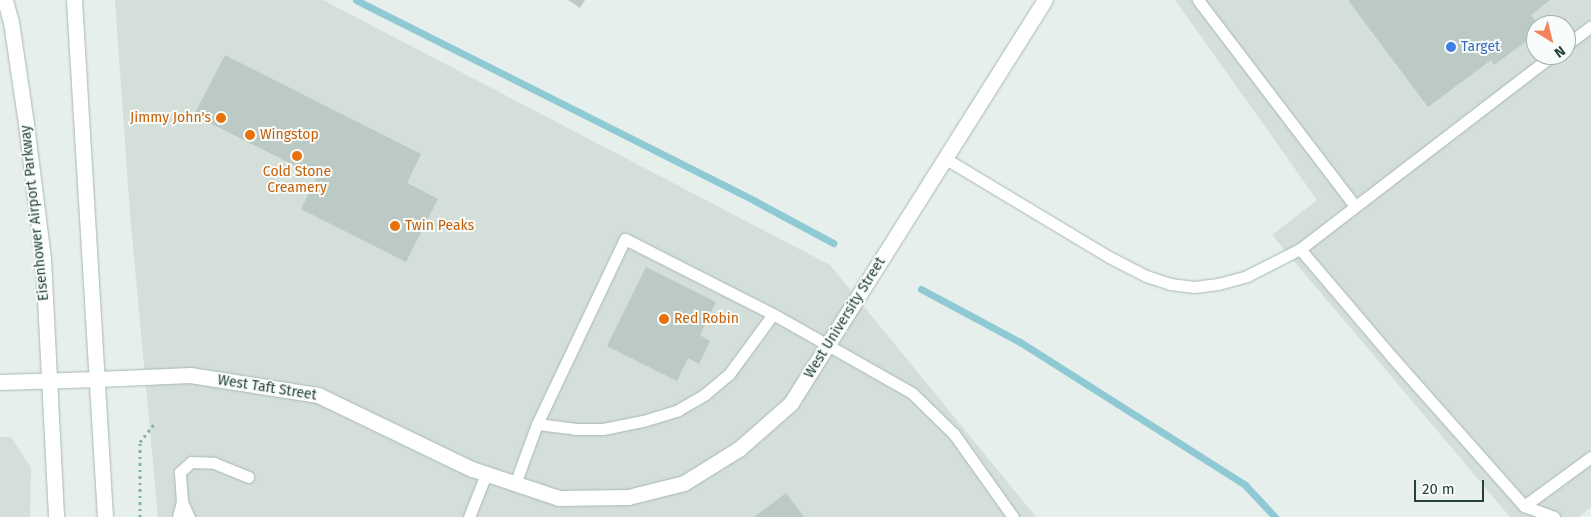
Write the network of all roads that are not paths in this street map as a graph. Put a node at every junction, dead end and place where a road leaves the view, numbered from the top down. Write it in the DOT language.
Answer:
graph roads {
  1 [pos="5,0"];
  2 [pos="74,0"];
  3 [pos="1045,0"];
  4 [pos="1198,0"];
  5 [pos="1591,26"];
  6 [pos="1576,37"];
  7 [pos="1540,65"];
  8 [pos="946,159"];
  9 [pos="1356,206"];
  10 [pos="1300,250"];
  11 [pos="772,314"];
  12 [pos="828,345"];
  13 [pos="98,379"];
  14 [pos="48,381"];
  15 [pos="0,382"];
  16 [pos="536,424"];
  17 [pos="1591,457"];
  18 [pos="486,474"];
  19 [pos="248,477"];
  20 [pos="515,484"];
  21 [pos="544,493"];
  22 [pos="182,502"];
  23 [pos="1524,511"];
  24 [pos="56,517"];
  25 [pos="105,517"];
  26 [pos="178,517"];
  27 [pos="189,517"];
  28 [pos="469,517"];
  29 [pos="1014,517"];
  30 [pos="1554,517"];
  1 -- 14 [label="street, Eisenhower Airport Parkway"];
  2 -- 13 [label="street"];
  3 -- 8 [label="street, West University Street"];
  4 -- 9 [label="lane"];
  5 -- 6 [label="lane"];
  7 -- 9 [label="lane"];
  8 -- 10 [label="lane"];
  8 -- 12 [label="street, West University Street"];
  9 -- 10 [label="lane"];
  10 -- 23 [label="lane"];
  11 -- 12 [label="lane"];
  11 -- 16 [label="lane"];
  11 -- 16 [label="lane"];
  12 -- 21 [label="street, West University Street"];
  12 -- 29 [label="lane"];
  13 -- 14 [label="street, West Taft Street"];
  13 -- 18 [label="street, West Taft Street"];
  13 -- 25 [label="street"];
  14 -- 15 [label="street, West Taft Street"];
  14 -- 24 [label="street, Eisenhower Airport Parkway"];
  16 -- 20 [label="lane"];
  17 -- 23 [label="lane"];
  18 -- 20 [label="street, West Taft Street"];
  18 -- 28 [label="lane"];
  19 -- 22 [label="lane"];
  20 -- 21 [label="street, West Taft Street"];
  22 -- 26 [label="lane"];
  22 -- 27 [label="lane"];
  23 -- 30 [label="lane"];
}
